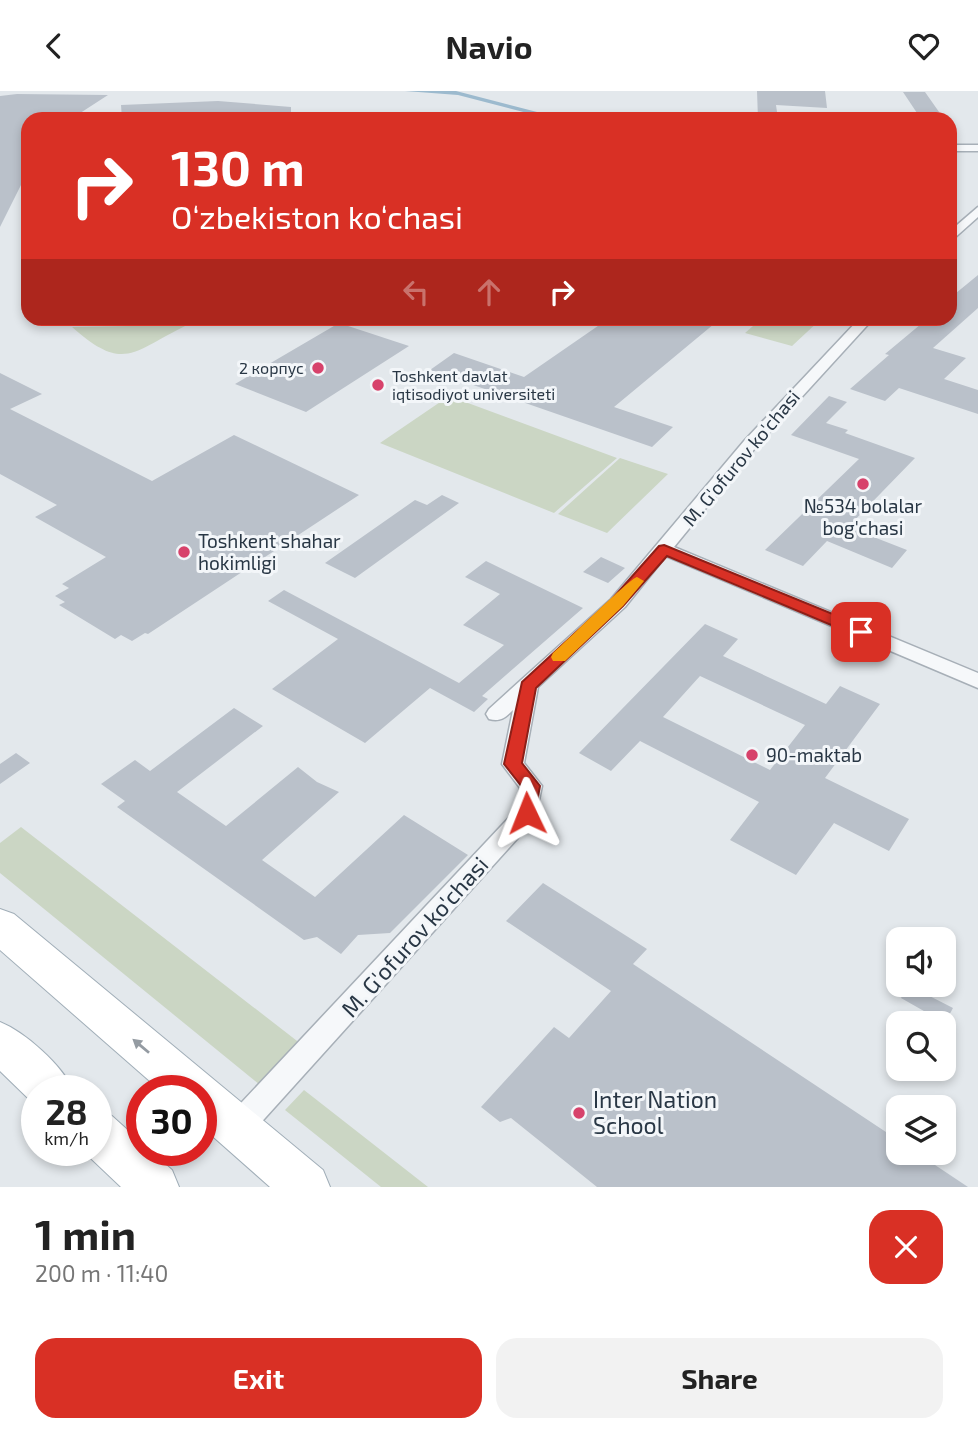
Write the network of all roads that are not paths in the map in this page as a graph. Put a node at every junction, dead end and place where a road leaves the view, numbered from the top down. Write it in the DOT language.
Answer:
graph roads {
  1 [pos="957,148"];
  2 [pos="978,148"];
  3 [pos="978,210"];
  4 [pos="957,231"];
  5 [pos="859,326"];
  6 [pos="664,549"];
  7 [pos="978,681"];
  8 [pos="528,686"];
  9 [pos="496,714"];
  10 [pos="0,926"];
  11 [pos="0,1042"];
  12 [pos="35,1075"];
  13 [pos="175,1075"];
  14 [pos="217,1111"];
  15 [pos="237,1128"];
  16 [pos="112,1147"];
  17 [pos="295,1182"];
  18 [pos="155,1187"];
  1 -- 2 [label="street"];
  3 -- 4 [label="street"];
  5 -- 6 [label="street, M. G'ofurov ko'chasi"];
  6 -- 7 [label="street"];
  6 -- 8 [label="street, M. G'ofurov ko'chasi"];
  8 -- 9 [label="street, M. G'ofurov ko'chasi"];
  8 -- 15 [label="street, M. G'ofurov ko'chasi"];
  13 -- 10 [label="main road, one-way"];
  11 -- 12 [label="main road"];
  14 -- 15 [label="main road"];
  15 -- 17 [label="main road"];
  16 -- 18 [label="main road"];
}
